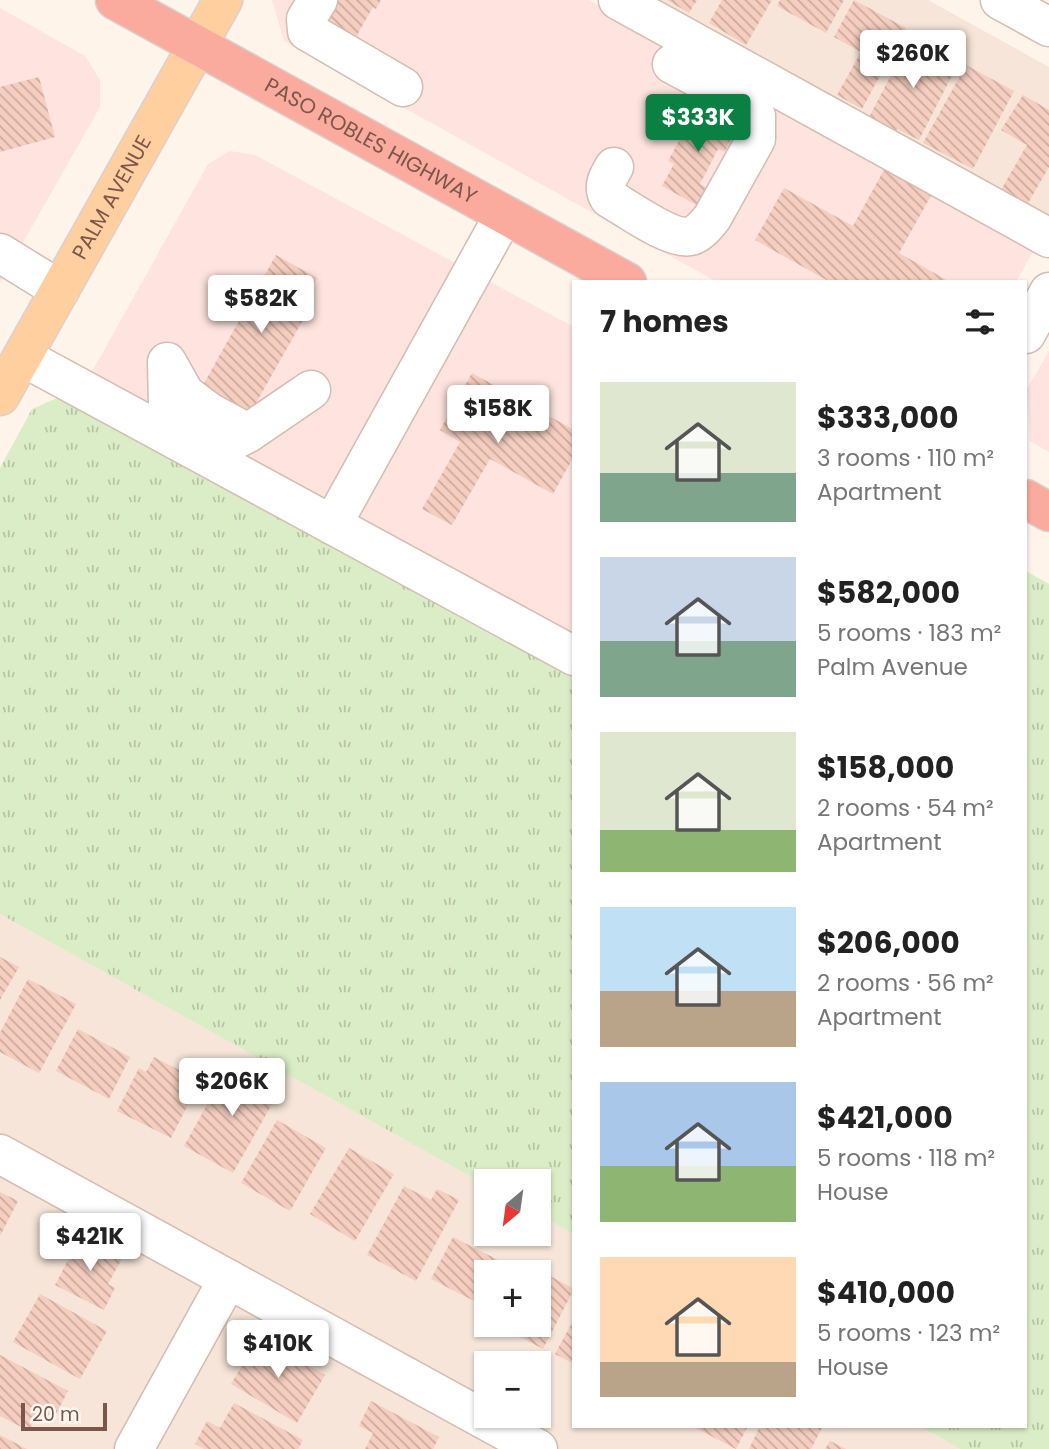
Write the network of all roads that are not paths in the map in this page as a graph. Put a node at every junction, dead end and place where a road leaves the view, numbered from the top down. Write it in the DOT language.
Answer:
graph roads {
  1 [pos="115,0"];
  2 [pos="223,0"];
  3 [pos="318,0"];
  4 [pos="618,0"];
  5 [pos="1000,0"];
  6 [pos="1049,27"];
  7 [pos="198,46"];
  8 [pos="672,64"];
  9 [pos="402,87"];
  10 [pos="614,167"];
  11 [pos="504,215"];
  12 [pos="1049,238"];
  13 [pos="0,253"];
  14 [pos="623,280"];
  15 [pos="60,290"];
  16 [pos="1049,292"];
  17 [pos="1027,332"];
  18 [pos="23,357"];
  19 [pos="311,390"];
  20 [pos="0,396"];
  21 [pos="248,433"];
  22 [pos="1027,500"];
  23 [pos="1049,512"];
  24 [pos="332,525"];
  25 [pos="572,655"];
  26 [pos="0,1154"];
  27 [pos="229,1279"];
  28 [pos="134,1449"];
  29 [pos="538,1449"];
  1 -- 7 [label="highway, PASO ROBLES HIGHWAY"];
  2 -- 7 [label="main road, PALM AVENUE"];
  3 -- 9 [label="street"];
  4 -- 12 [label="street"];
  5 -- 6 [label="street"];
  7 -- 11 [label="highway, PASO ROBLES HIGHWAY"];
  7 -- 15 [label="main road, PALM AVENUE"];
  8 -- 10 [label="street"];
  11 -- 14 [label="highway, PASO ROBLES HIGHWAY"];
  11 -- 24 [label="street"];
  13 -- 15 [label="street"];
  15 -- 18 [label="main road, PALM AVENUE"];
  16 -- 17 [label="street"];
  18 -- 20 [label="main road, PALM AVENUE"];
  18 -- 24 [label="street"];
  19 -- 21 [label="street"];
  22 -- 23 [label="highway"];
  24 -- 25 [label="street"];
  26 -- 27 [label="street"];
  27 -- 28 [label="street"];
  27 -- 29 [label="street"];
}
